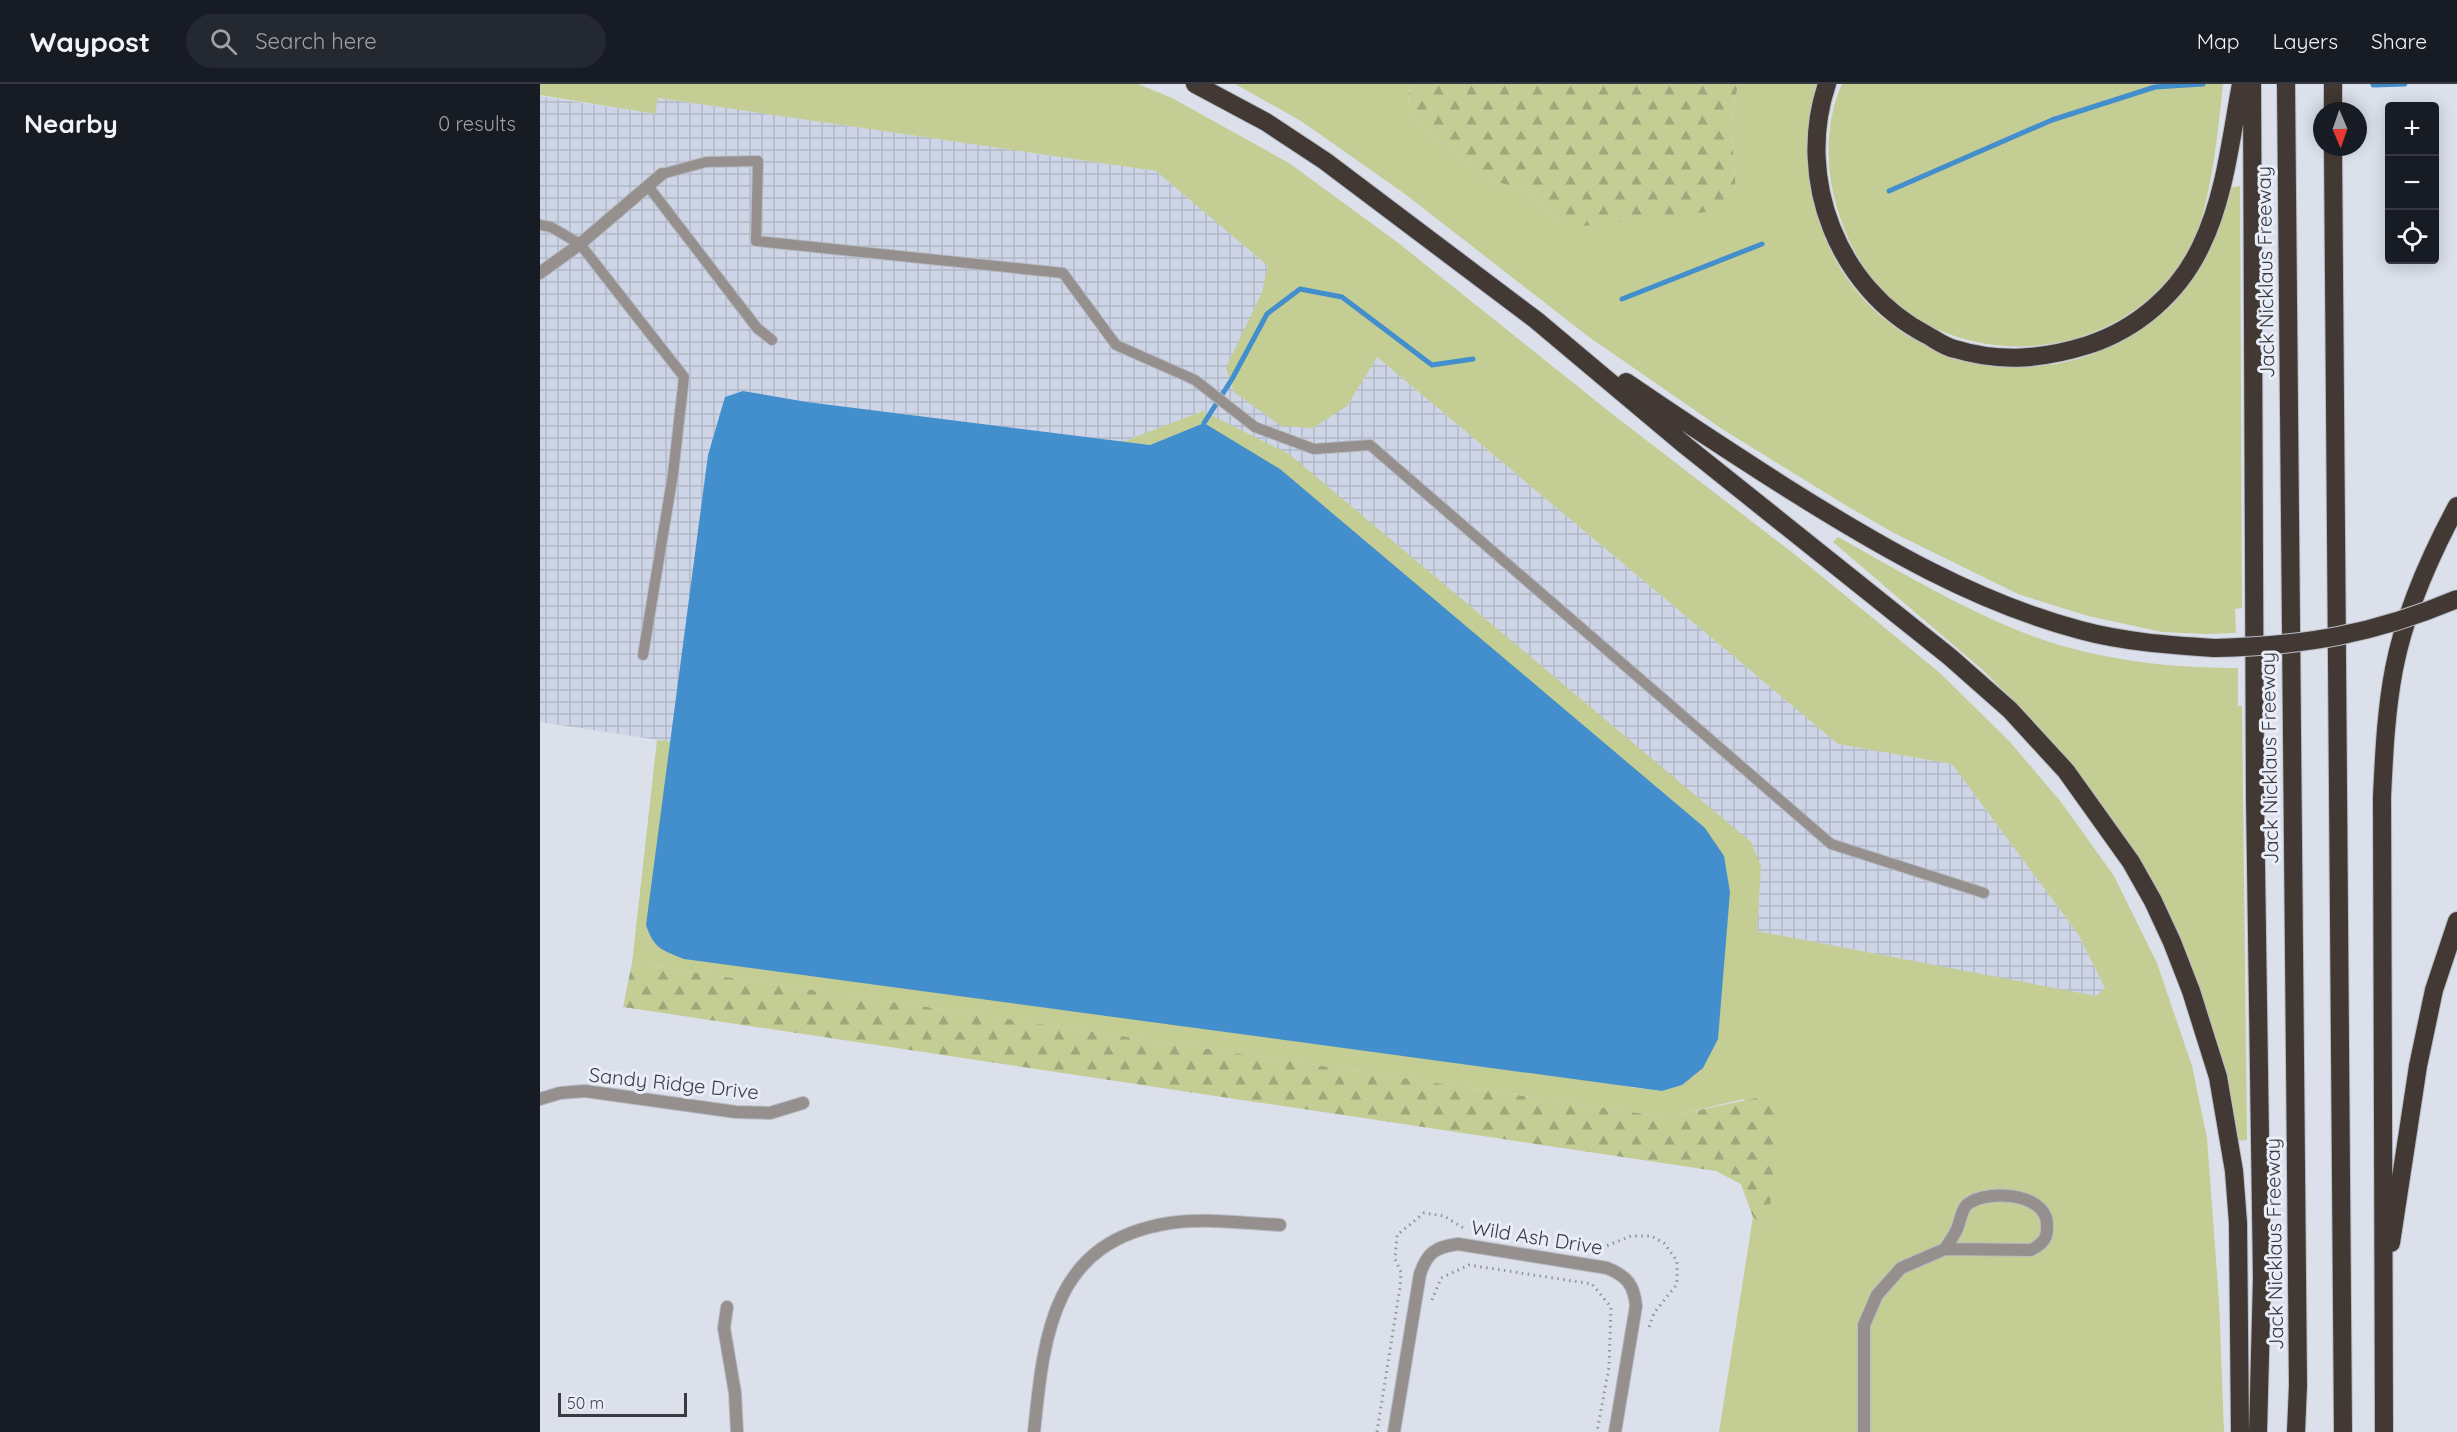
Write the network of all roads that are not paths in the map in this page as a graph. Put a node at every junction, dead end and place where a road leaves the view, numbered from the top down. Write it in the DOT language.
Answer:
graph roads {
  1 [pos="1195,84"];
  2 [pos="1827,84"];
  3 [pos="2241,84"];
  4 [pos="2252,84"];
  5 [pos="2286,84"];
  6 [pos="2333,84"];
  7 [pos="2333,102"];
  8 [pos="2333,156"];
  9 [pos="662,174"];
  10 [pos="648,186"];
  11 [pos="540,225"];
  12 [pos="580,244"];
  13 [pos="540,273"];
  14 [pos="1536,320"];
  15 [pos="772,340"];
  16 [pos="2457,506"];
  17 [pos="2457,599"];
  18 [pos="643,656"];
  19 [pos="1984,893"];
  20 [pos="2457,921"];
  21 [pos="540,1100"];
  22 [pos="803,1103"];
  23 [pos="1280,1225"];
  24 [pos="1945,1249"];
  25 [pos="2383,1289"];
  26 [pos="727,1307"];
  27 [pos="737,1432"];
  28 [pos="1034,1432"];
  29 [pos="1394,1432"];
  30 [pos="1615,1432"];
  31 [pos="1864,1432"];
  32 [pos="2240,1432"];
  33 [pos="2258,1432"];
  34 [pos="2296,1432"];
  35 [pos="2343,1432"];
  36 [pos="2384,1432"];
  1 -- 14 [label="highway"];
  2 -- 3 [label="highway"];
  4 -- 33 [label="highway"];
  5 -- 34 [label="highway, Jack Nicklaus Freeway"];
  6 -- 7 [label="highway"];
  8 -- 35 [label="highway"];
  9 -- 10 [label="street"];
  9 -- 19 [label="lane"];
  10 -- 12 [label="street"];
  10 -- 15 [label="lane"];
  11 -- 12 [label="lane"];
  12 -- 13 [label="street"];
  12 -- 18 [label="lane"];
  14 -- 17 [label="highway, bridge"];
  14 -- 32 [label="highway"];
  16 -- 25 [label="highway"];
  20 -- 25 [label="highway"];
  21 -- 22 [label="street, Sandy Ridge Drive"];
  23 -- 28 [label="street"];
  24 -- 24 [label="street"];
  24 -- 31 [label="street"];
  25 -- 36 [label="highway"];
  26 -- 27 [label="street"];
  29 -- 30 [label="street, Wild Ash Drive"];
}
